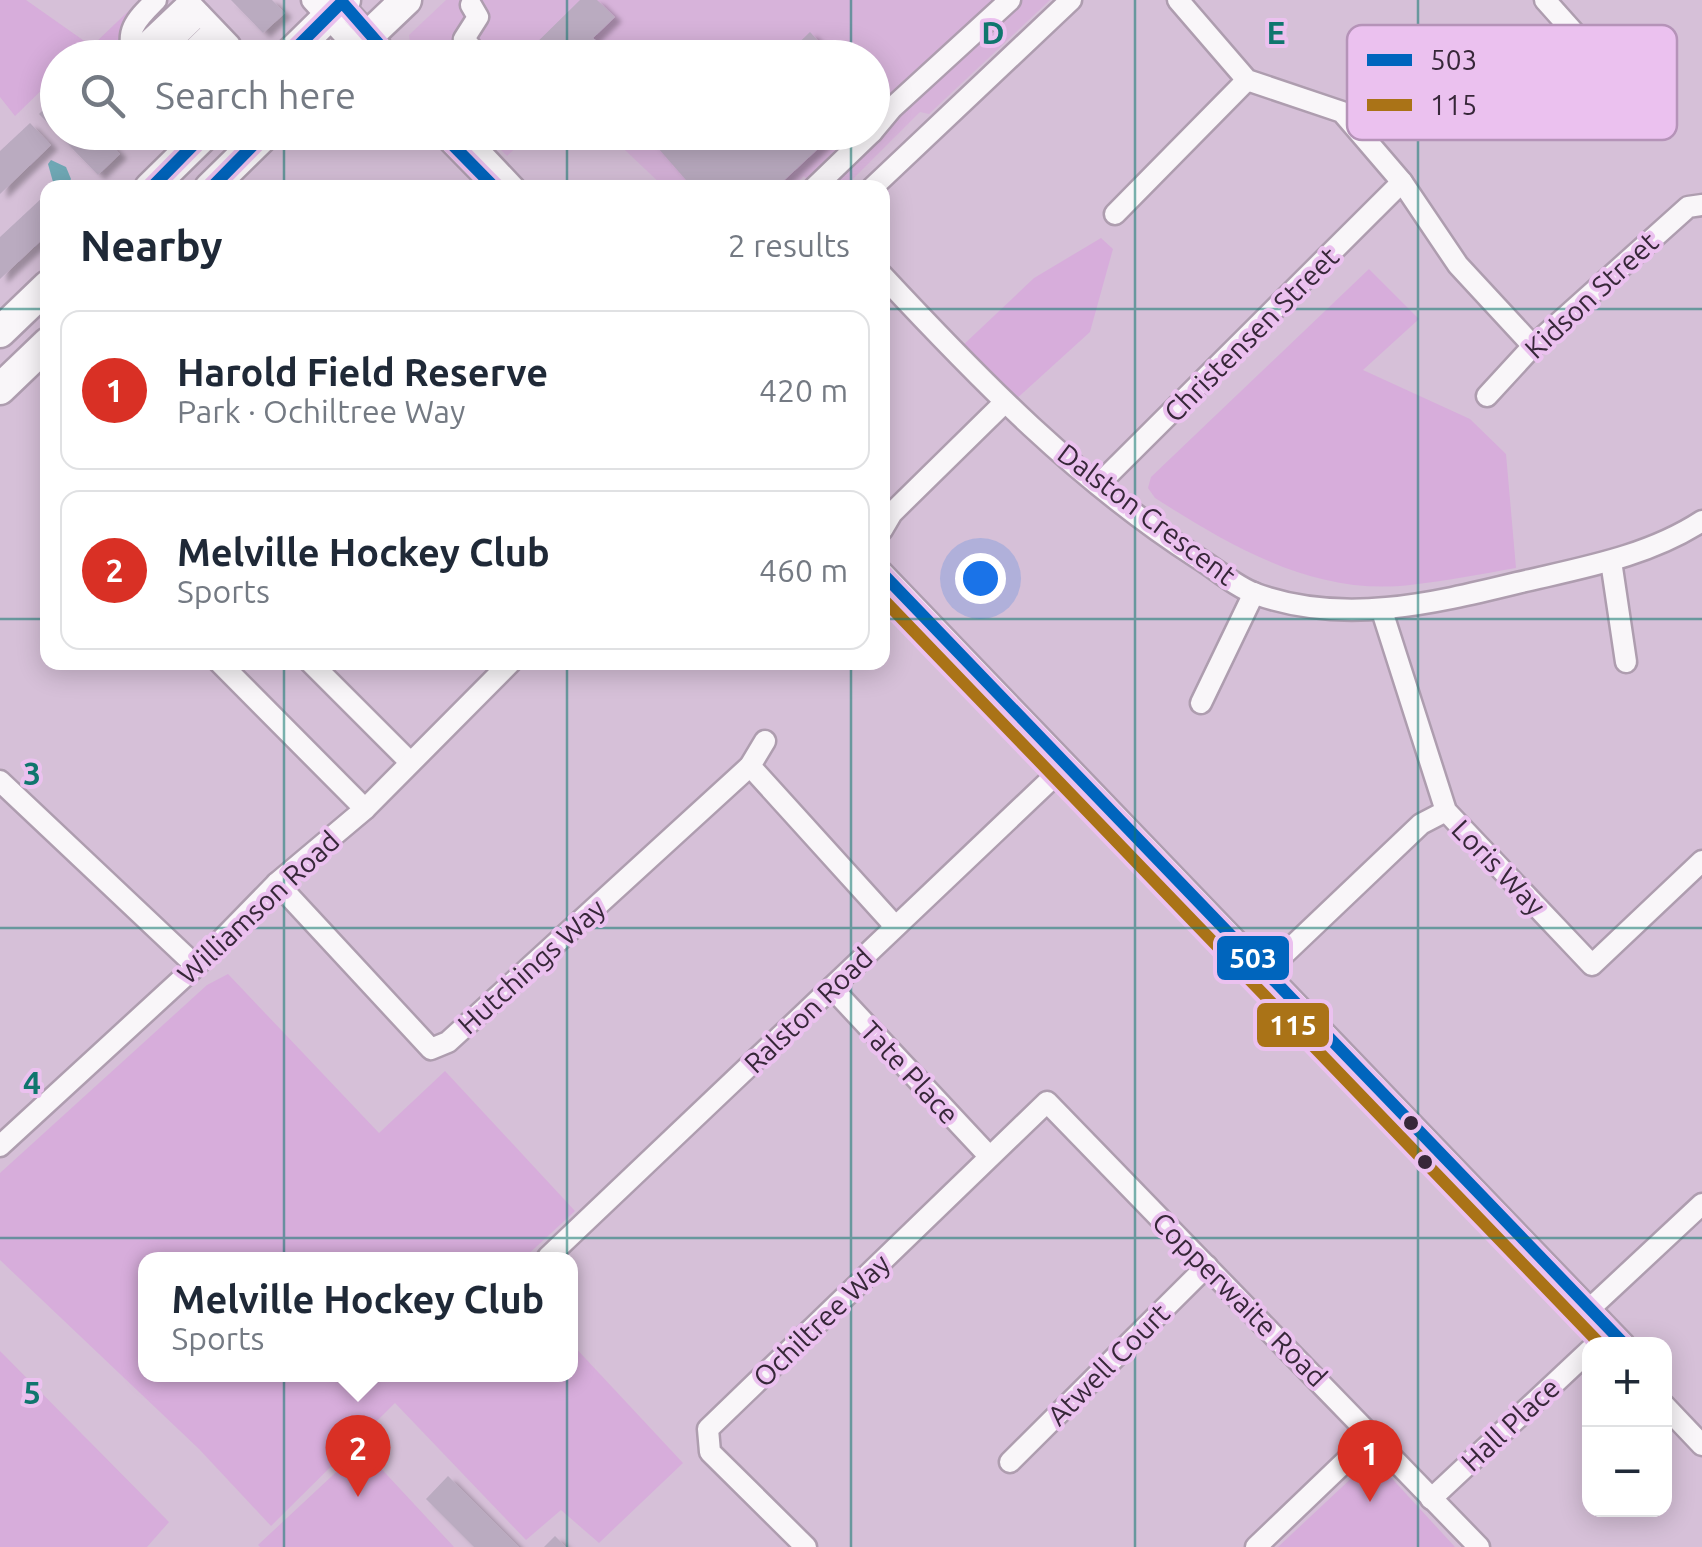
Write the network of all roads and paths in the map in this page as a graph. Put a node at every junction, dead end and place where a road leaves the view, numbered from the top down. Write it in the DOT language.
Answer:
graph roads {
  1 [pos="406,0"];
  2 [pos="1010,0"];
  3 [pos="1071,0"];
  4 [pos="1545,0"];
  5 [pos="1186,3"];
  6 [pos="333,4"];
  7 [pos="471,4"];
  8 [pos="149,7"];
  9 [pos="205,19"];
  10 [pos="1567,25"];
  11 [pos="137,40"];
  12 [pos="157,40"];
  13 [pos="175,40"];
  14 [pos="175,40"];
  15 [pos="302,40"];
  16 [pos="354,40"];
  17 [pos="368,40"];
  18 [pos="464,40"];
  19 [pos="1247,80"];
  20 [pos="890,110"];
  21 [pos="1347,118"];
  22 [pos="1366,140"];
  23 [pos="186,150"];
  24 [pos="249,150"];
  25 [pos="458,150"];
  26 [pos="479,150"];
  27 [pos="853,150"];
  28 [pos="158,180"];
  29 [pos="218,180"];
  30 [pos="487,180"];
  31 [pos="507,180"];
  32 [pos="822,180"];
  33 [pos="880,180"];
  34 [pos="1402,182"];
  35 [pos="1702,205"];
  36 [pos="1114,214"];
  37 [pos="890,284"];
  38 [pos="40,294"];
  39 [pos="0,332"];
  40 [pos="1533,346"];
  41 [pos="40,351"];
  42 [pos="0,389"];
  43 [pos="1487,396"];
  44 [pos="1003,404"];
  45 [pos="1098,484"];
  46 [pos="890,516"];
  47 [pos="1702,521"];
  48 [pos="1612,561"];
  49 [pos="890,581"];
  50 [pos="1254,593"];
  51 [pos="890,600"];
  52 [pos="1382,611"];
  53 [pos="1626,662"];
  54 [pos="227,670"];
  55 [pos="318,670"];
  56 [pos="503,670"];
  57 [pos="1202,702"];
  58 [pos="765,740"];
  59 [pos="408,761"];
  60 [pos="750,766"];
  61 [pos="1063,769"];
  62 [pos="0,781"];
  63 [pos="365,809"];
  64 [pos="1446,811"];
  65 [pos="1702,861"];
  66 [pos="277,883"];
  67 [pos="895,926"];
  68 [pos="196,966"];
  69 [pos="1261,977"];
  70 [pos="832,988"];
  71 [pos="1047,1102"];
  72 [pos="4,1132"];
  73 [pos="989,1156"];
  74 [pos="1702,1204"];
  75 [pos="553,1252"];
  76 [pos="1207,1266"];
  77 [pos="1586,1313"];
  78 [pos="1601,1337"];
  79 [pos="1582,1362"];
  80 [pos="1672,1395"];
  81 [pos="1672,1413"];
  82 [pos="1702,1426"];
  83 [pos="1374,1434"];
  84 [pos="1702,1445"];
  85 [pos="1010,1462"];
  86 [pos="1432,1499"];
  87 [pos="806,1547"];
  88 [pos="1256,1547"];
  89 [pos="1478,1547"];
  1 -- 17 [label="highway"];
  2 -- 20 [label="street"];
  3 -- 33 [label="street"];
  4 -- 10 [label="street"];
  5 -- 19 [label="street"];
  6 -- 15 [label="highway"];
  6 -- 16 [label="street"];
  7 -- 18 [label="street"];
  8 -- 11 [label="street"];
  8 -- 12 [label="street"];
  9 -- 13 [label="street"];
  9 -- 14 [label="street"];
  19 -- 21 [label="street"];
  19 -- 36 [label="street"];
  22 -- 34 [label="street"];
  23 -- 28 [label="highway"];
  24 -- 29 [label="highway"];
  25 -- 30 [label="street"];
  26 -- 31 [label="street"];
  27 -- 32 [label="street"];
  34 -- 40 [label="street"];
  34 -- 45 [label="street, Christensen Street"];
  35 -- 40 [label="street, Kidson Street"];
  37 -- 44 [label="street, Dalston Crescent"];
  38 -- 39 [label="highway"];
  40 -- 43 [label="street, Kidson Street"];
  41 -- 42 [label="highway"];
  44 -- 45 [label="street, Dalston Crescent"];
  44 -- 46 [label="street"];
  45 -- 50 [label="street, Dalston Crescent"];
  47 -- 48 [label="street, Dalston Crescent"];
  48 -- 52 [label="street, Dalston Crescent"];
  48 -- 53 [label="street"];
  49 -- 61 [label="street"];
  50 -- 52 [label="street, Dalston Crescent"];
  50 -- 57 [label="street"];
  51 -- 61 [label="street"];
  52 -- 64 [label="street, Loris Way"];
  54 -- 63 [label="street"];
  55 -- 59 [label="street"];
  56 -- 59 [label="street, Williamson Road"];
  58 -- 60 [label="street, Hutchings Way"];
  59 -- 63 [label="street, Williamson Road"];
  60 -- 66 [label="street, Hutchings Way"];
  60 -- 67 [label="street"];
  61 -- 67 [label="street, Ralston Road"];
  61 -- 69 [label="street"];
  62 -- 68 [label="street"];
  63 -- 66 [label="street, Williamson Road"];
  64 -- 65 [label="street, Loris Way"];
  64 -- 69 [label="street"];
  66 -- 68 [label="street, Williamson Road"];
  67 -- 70 [label="street, Ralston Road"];
  68 -- 72 [label="street, Williamson Road"];
  69 -- 77 [label="street"];
  70 -- 73 [label="street, Tate Place"];
  70 -- 75 [label="street, Ralston Road"];
  71 -- 73 [label="street, Ochiltree Way"];
  71 -- 76 [label="street, Copperwaite Road"];
  73 -- 87 [label="street, Ochiltree Way"];
  74 -- 77 [label="street"];
  76 -- 83 [label="street, Copperwaite Road"];
  76 -- 85 [label="street, Atwell Court"];
  77 -- 78 [label="street"];
  79 -- 86 [label="street, Hall Place"];
  80 -- 82 [label="street"];
  81 -- 84 [label="street"];
  83 -- 86 [label="street, Copperwaite Road"];
  83 -- 88 [label="street"];
  86 -- 89 [label="street, Copperwaite Road"];
}
